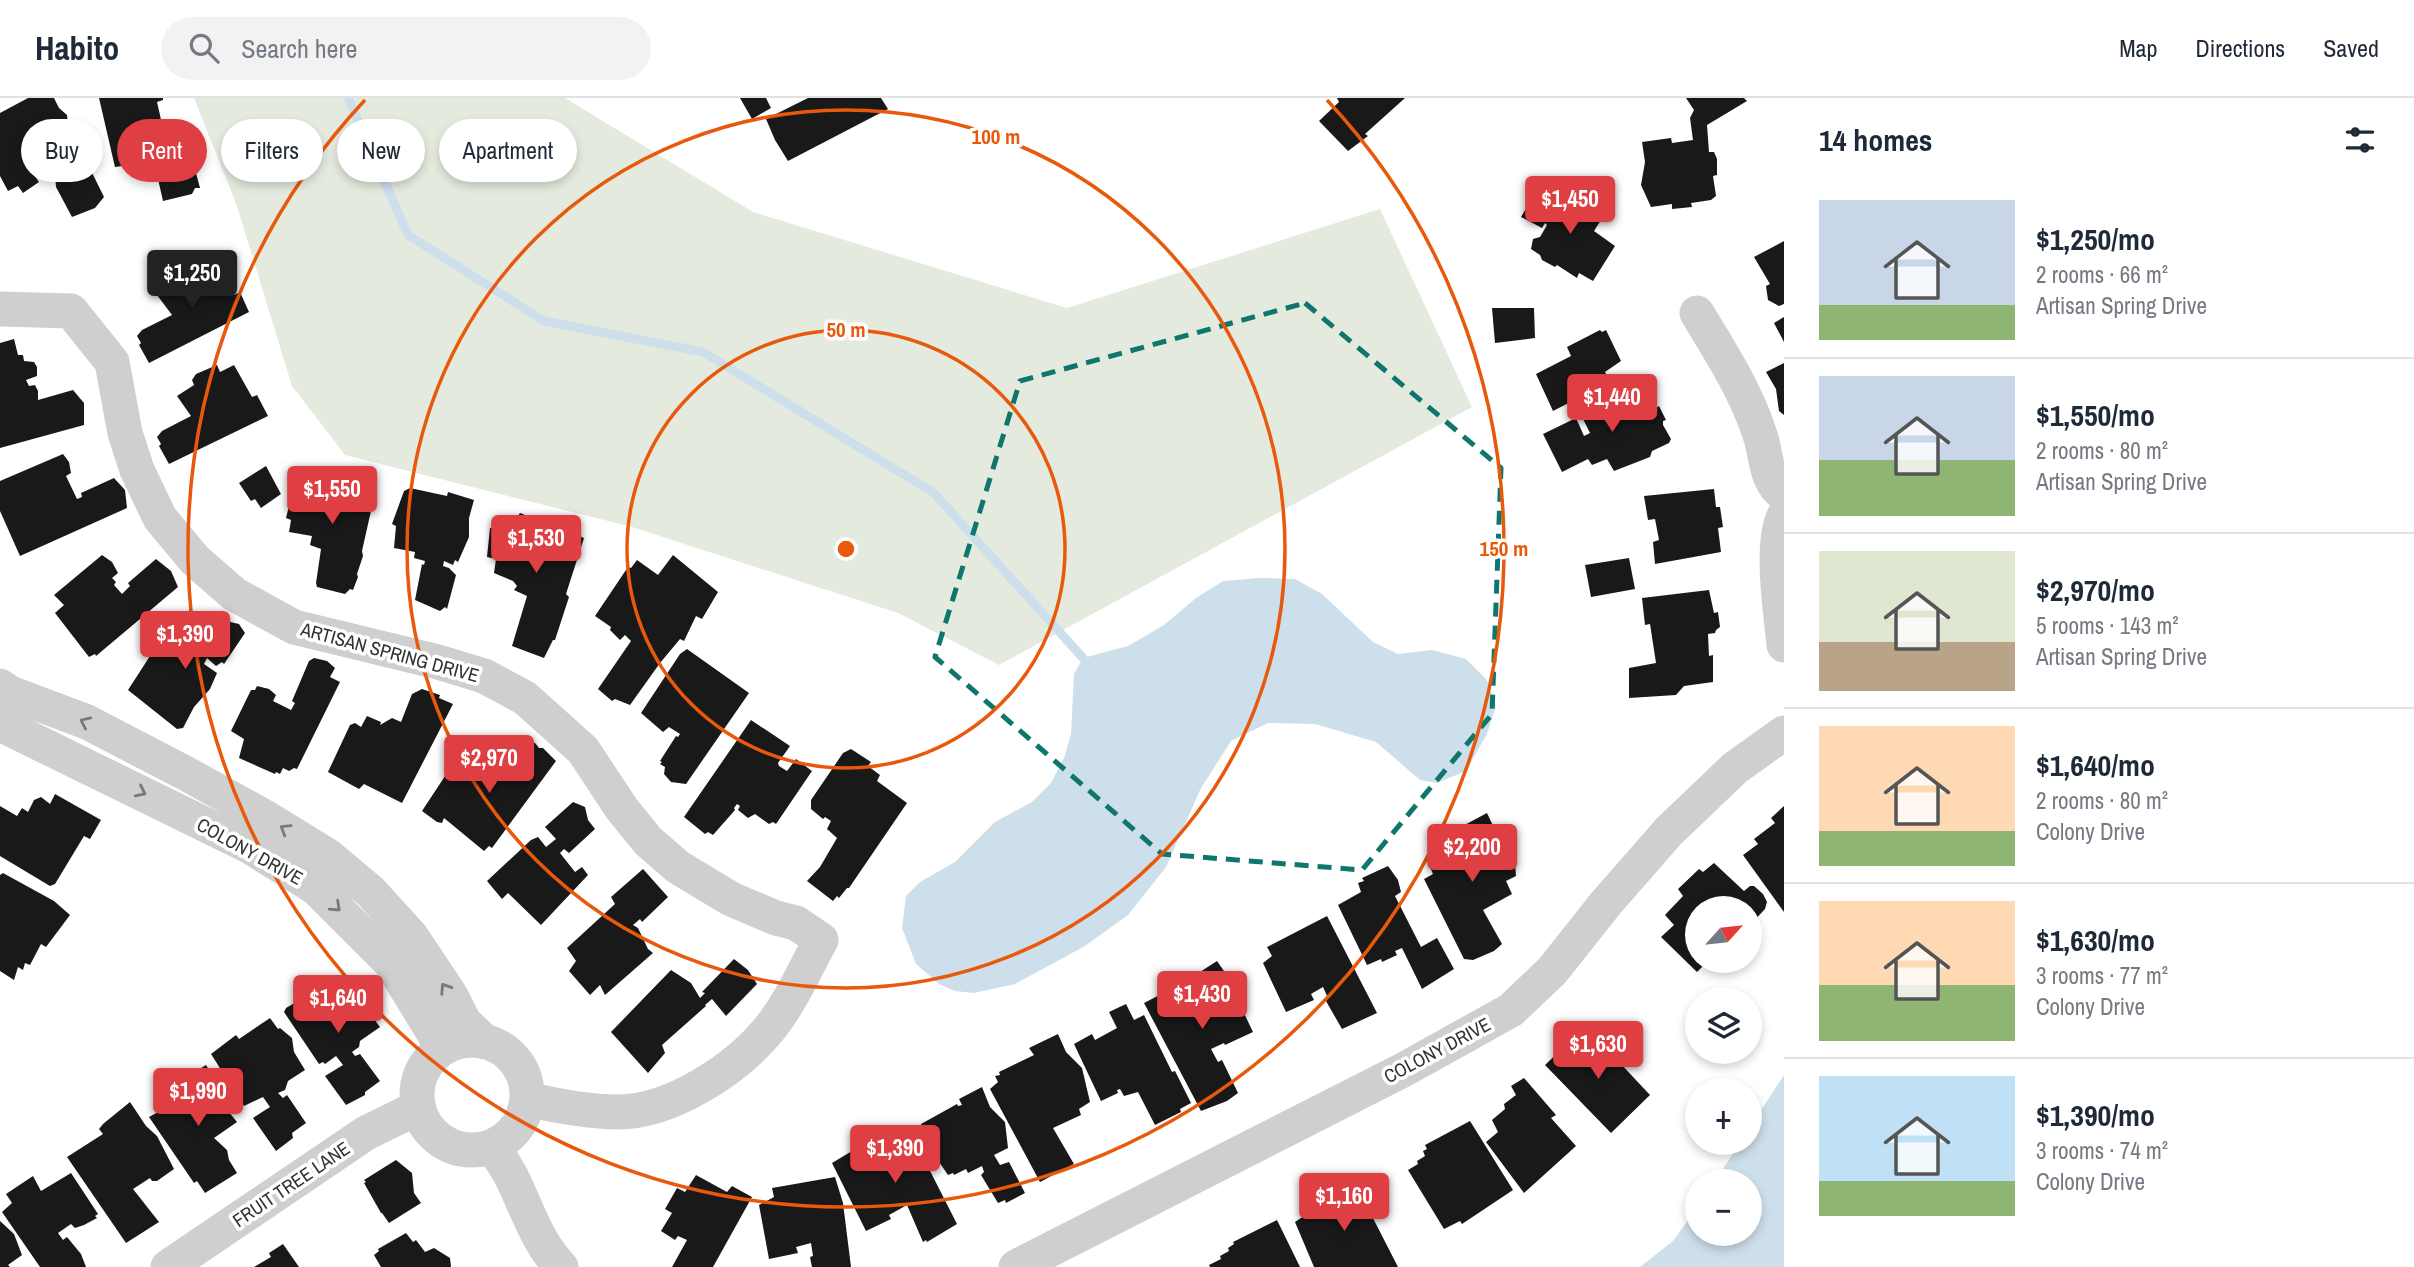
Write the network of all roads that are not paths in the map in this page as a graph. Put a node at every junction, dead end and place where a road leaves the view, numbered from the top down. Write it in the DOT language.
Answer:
graph roads {
  1 [pos="0,309"];
  2 [pos="1697,313"];
  3 [pos="1784,494"];
  4 [pos="1784,516"];
  5 [pos="1784,645"];
  6 [pos="0,686"];
  7 [pos="0,724"];
  8 [pos="1784,733"];
  9 [pos="485,1042"];
  10 [pos="443,1048"];
  11 [pos="527,1098"];
  12 [pos="417,1108"];
  13 [pos="493,1146"];
  14 [pos="168,1267"];
  15 [pos="561,1267"];
  16 [pos="1016,1267"];
  1 -- 11 [label="street, ARTISAN SPRING DRIVE"];
  2 -- 3 [label="street"];
  4 -- 5 [label="street"];
  9 -- 6 [label="street, one-way"];
  7 -- 10 [label="street, COLONY DRIVE, one-way"];
  8 -- 16 [label="street, COLONY DRIVE"];
  9 -- 10 [label="street"];
  9 -- 11 [label="street"];
  10 -- 12 [label="street"];
  11 -- 13 [label="street"];
  12 -- 13 [label="street"];
  12 -- 14 [label="street, FRUIT TREE LANE"];
  13 -- 15 [label="street"];
}
